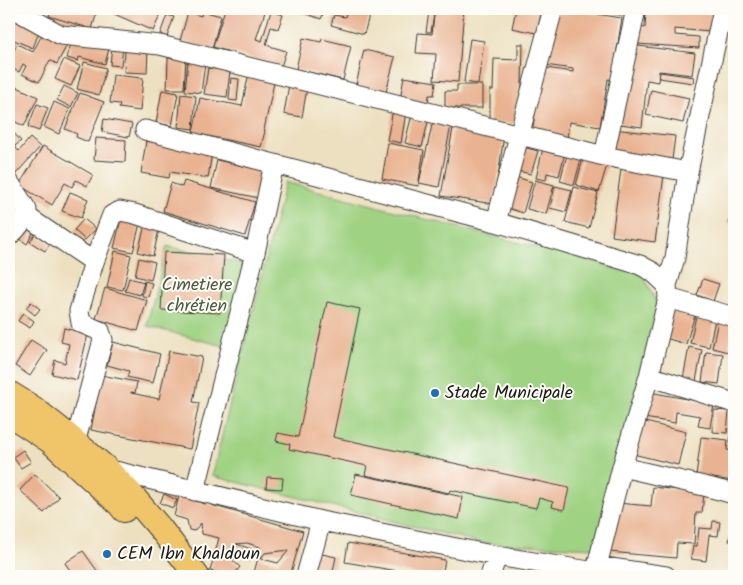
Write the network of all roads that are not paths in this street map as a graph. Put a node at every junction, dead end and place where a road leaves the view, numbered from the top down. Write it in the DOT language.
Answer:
graph roads {
  1 [pos="14,9"];
  2 [pos="553,9"];
  3 [pos="636,9"];
  4 [pos="724,9"];
  5 [pos="145,130"];
  6 [pos="520,134"];
  7 [pos="604,156"];
  8 [pos="274,164"];
  9 [pos="688,172"];
  10 [pos="9,182"];
  11 [pos="26,216"];
  12 [pos="496,222"];
  13 [pos="9,236"];
  14 [pos="255,253"];
  15 [pos="94,262"];
  16 [pos="668,292"];
  17 [pos="734,317"];
  18 [pos="649,376"];
  19 [pos="9,392"];
  20 [pos="734,403"];
  21 [pos="9,414"];
  22 [pos="75,443"];
  23 [pos="622,467"];
  24 [pos="107,470"];
  25 [pos="195,491"];
  26 [pos="734,494"];
  27 [pos="321,522"];
  28 [pos="496,556"];
  29 [pos="591,571"];
  30 [pos="178,576"];
  31 [pos="197,576"];
  32 [pos="306,576"];
  33 [pos="490,576"];
  34 [pos="666,576"];
  1 -- 6 [label="street"];
  2 -- 6 [label="street"];
  3 -- 7 [label="street"];
  4 -- 9 [label="street"];
  5 -- 8 [label="street"];
  6 -- 7 [label="street"];
  6 -- 12 [label="street"];
  7 -- 9 [label="street"];
  8 -- 12 [label="street"];
  8 -- 14 [label="street"];
  9 -- 16 [label="street"];
  10 -- 11 [label="street"];
  11 -- 13 [label="street"];
  11 -- 15 [label="street"];
  12 -- 16 [label="street"];
  14 -- 15 [label="street"];
  14 -- 25 [label="street"];
  15 -- 22 [label="street"];
  16 -- 17 [label="street"];
  16 -- 18 [label="street"];
  18 -- 20 [label="street"];
  18 -- 23 [label="street"];
  19 -- 22 [label="main road"];
  21 -- 30 [label="main road"];
  22 -- 24 [label="main road"];
  23 -- 26 [label="street"];
  23 -- 29 [label="street"];
  24 -- 25 [label="street"];
  24 -- 31 [label="main road"];
  25 -- 27 [label="street"];
  27 -- 28 [label="street"];
  27 -- 32 [label="street"];
  28 -- 29 [label="street"];
  28 -- 33 [label="street"];
  29 -- 34 [label="street"];
}
